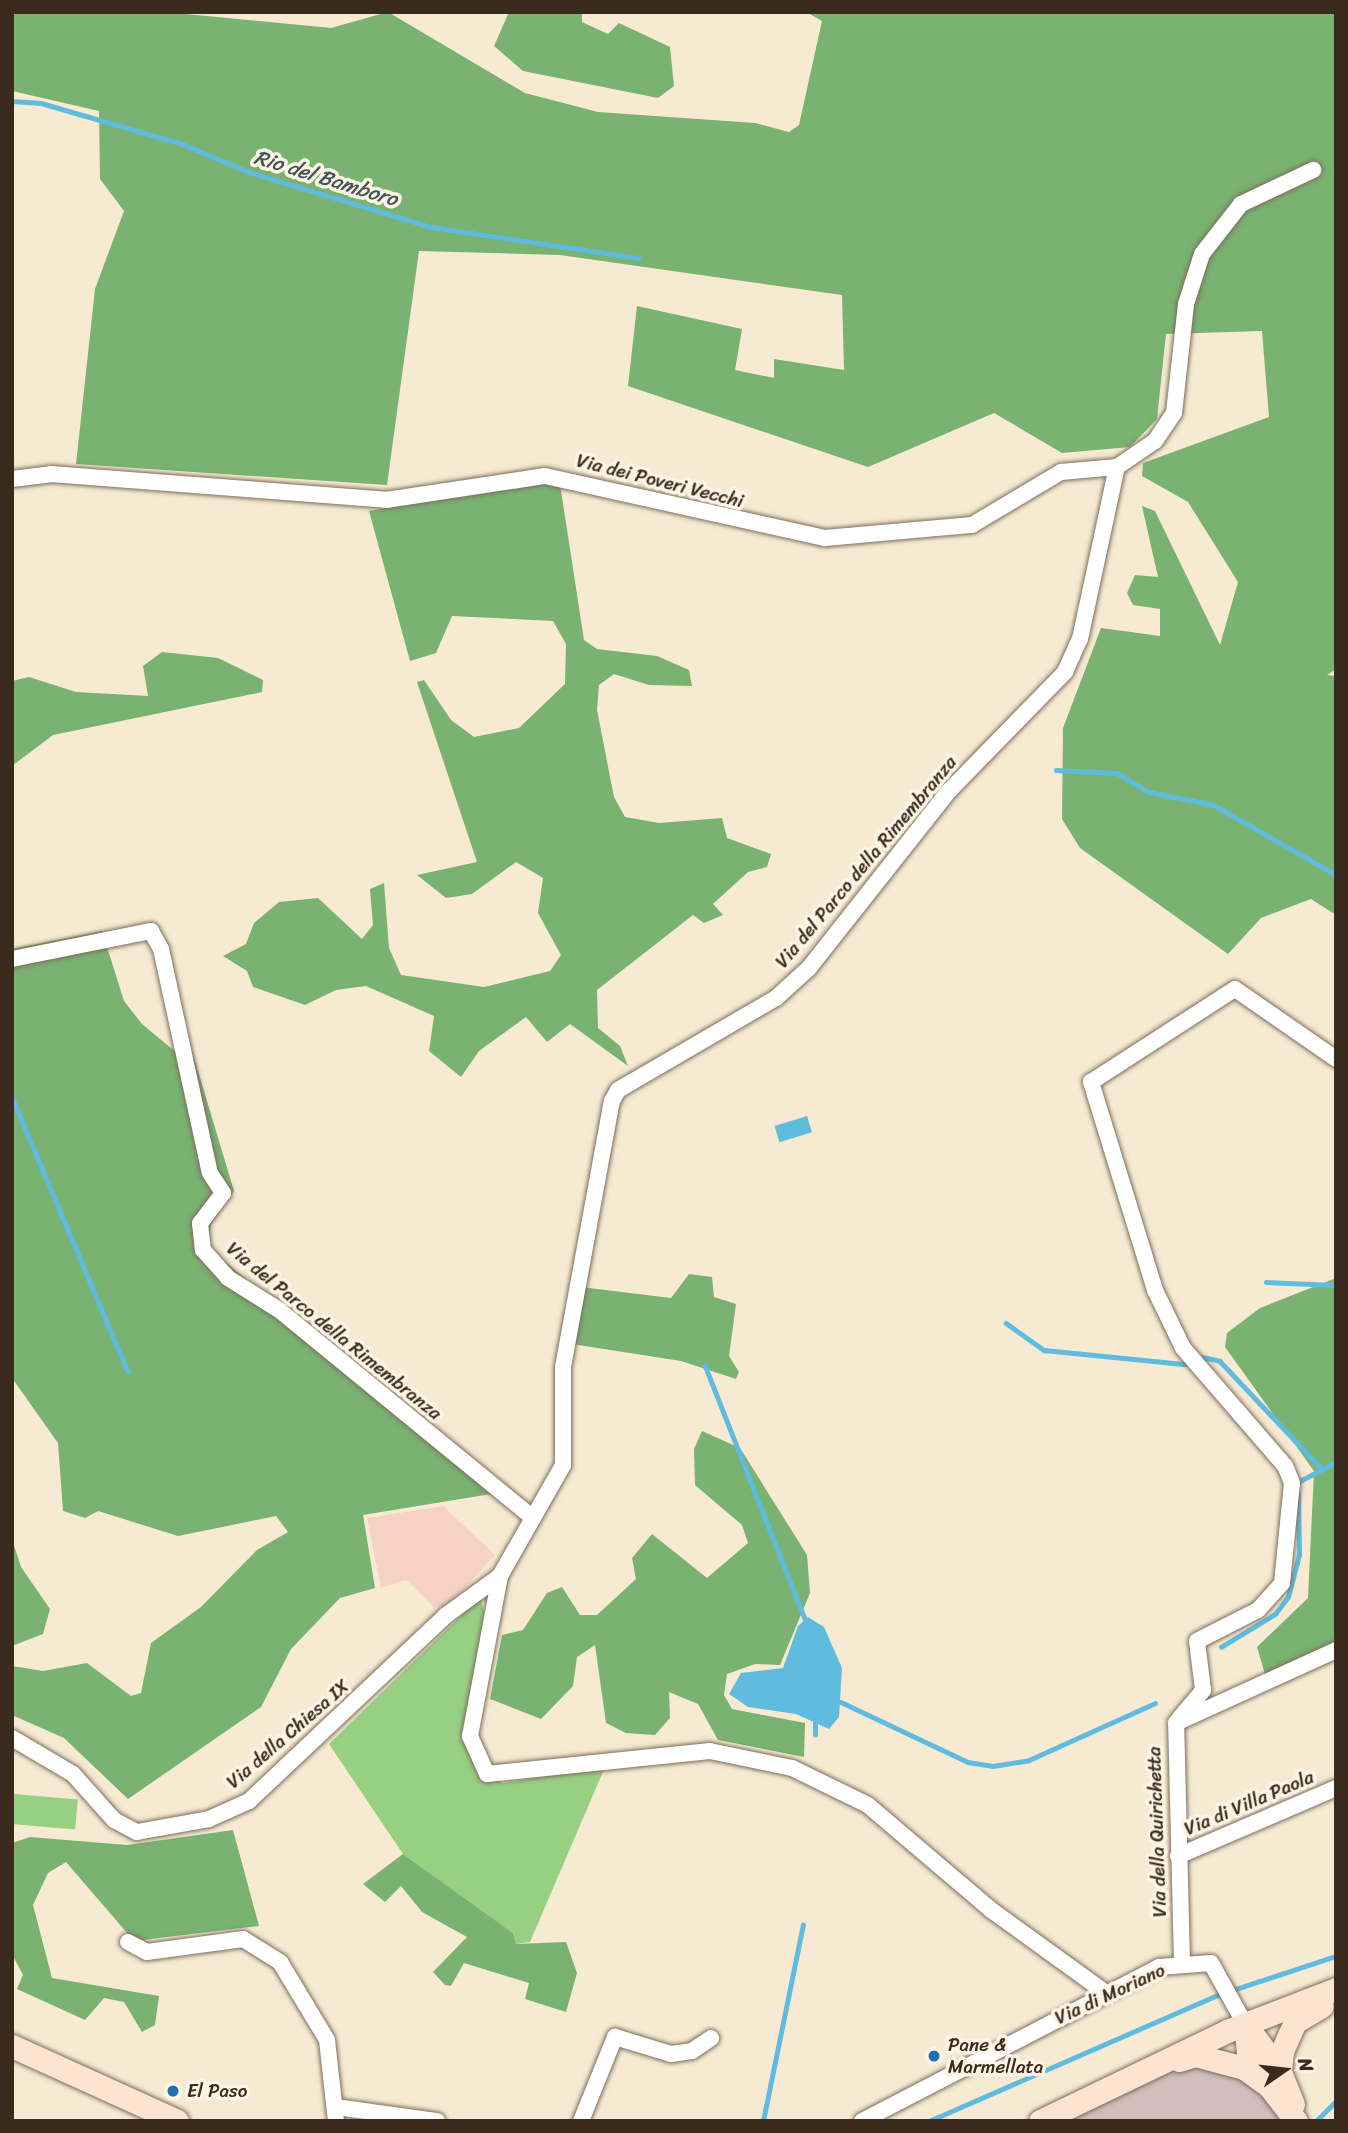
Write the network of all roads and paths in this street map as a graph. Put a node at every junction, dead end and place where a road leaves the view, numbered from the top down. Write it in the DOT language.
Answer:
graph roads {
  1 [pos="1313,170"];
  2 [pos="1117,467"];
  3 [pos="12,479"];
  4 [pos="12,959"];
  5 [pos="1336,1059"];
  6 [pos="533,1518"];
  7 [pos="500,1576"];
  8 [pos="1336,1650"];
  9 [pos="1179,1719"];
  10 [pos="12,1738"];
  11 [pos="1336,1788"];
  12 [pos="1178,1856"];
  13 [pos="128,1942"];
  14 [pos="1182,1963"];
  15 [pos="1336,1989"];
  16 [pos="1106,1993"];
  17 [pos="1336,1998"];
  18 [pos="1241,2017"];
  19 [pos="711,2038"];
  20 [pos="12,2046"];
  21 [pos="1153,2067"];
  22 [pos="1274,2078"];
  23 [pos="336,2114"];
  24 [pos="177,2121"];
  25 [pos="437,2121"];
  26 [pos="581,2121"];
  27 [pos="862,2121"];
  28 [pos="1040,2121"];
  29 [pos="1297,2121"];
  1 -- 2 [label="street"];
  2 -- 3 [label="street, Via dei Poveri Vecchi"];
  2 -- 6 [label="street, Via del Parco della Rimembranza"];
  4 -- 6 [label="street, Via del Parco della Rimembranza"];
  5 -- 9 [label="street"];
  6 -- 7 [label="street, Via del Parco della Rimembranza"];
  7 -- 10 [label="street, Via della Chiesa IX"];
  7 -- 16 [label="street, Via del Parco della Rimembranza"];
  8 -- 9 [label="street"];
  9 -- 12 [label="street, Via della Quirichetta"];
  11 -- 12 [label="street, Via di Villa Paola"];
  12 -- 14 [label="street, Via della Quirichetta"];
  13 -- 23 [label="street"];
  14 -- 16 [label="street, Via di Moriano"];
  14 -- 18 [label="street, Via di Moriano"];
  15 -- 18 [label="main road"];
  16 -- 27 [label="street, Via di Moriano"];
  17 -- 22 [label="main road"];
  18 -- 21 [label="main road"];
  18 -- 22 [label="main road"];
  19 -- 26 [label="street"];
  20 -- 24 [label="main road"];
  21 -- 22 [label="main road"];
  21 -- 28 [label="main road"];
  22 -- 29 [label="main road"];
  23 -- 25 [label="street"];
}
